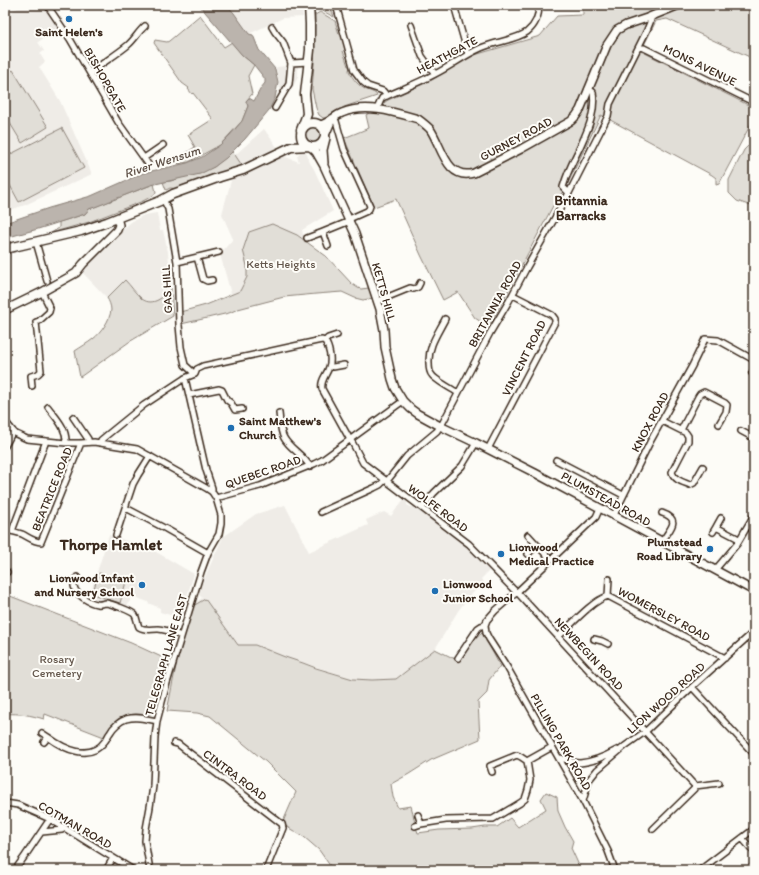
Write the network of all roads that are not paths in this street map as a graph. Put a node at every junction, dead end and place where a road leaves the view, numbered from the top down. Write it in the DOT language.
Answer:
graph roads {
  1 [pos="47,5"];
  2 [pos="309,5"];
  3 [pos="336,5"];
  4 [pos="454,5"];
  5 [pos="539,5"];
  6 [pos="679,5"];
  7 [pos="651,16"];
  8 [pos="412,25"];
  9 [pos="145,26"];
  10 [pos="272,27"];
  11 [pos="639,47"];
  12 [pos="468,54"];
  13 [pos="309,62"];
  14 [pos="291,63"];
  15 [pos="90,73"];
  16 [pos="435,74"];
  17 [pos="307,86"];
  18 [pos="588,89"];
  19 [pos="387,96"];
  20 [pos="752,101"];
  21 [pos="275,108"];
  22 [pos="377,109"];
  23 [pos="334,120"];
  24 [pos="319,124"];
  25 [pos="301,132"];
  26 [pos="326,135"];
  27 [pos="163,145"];
  28 [pos="291,147"];
  29 [pos="310,147"];
  30 [pos="144,158"];
  31 [pos="148,164"];
  32 [pos="324,166"];
  33 [pos="569,193"];
  34 [pos="164,199"];
  35 [pos="117,218"];
  36 [pos="349,220"];
  37 [pos="323,232"];
  38 [pos="307,238"];
  39 [pos="36,242"];
  40 [pos="328,246"];
  41 [pos="5,249"];
  42 [pos="219,252"];
  43 [pos="197,257"];
  44 [pos="177,262"];
  45 [pos="212,280"];
  46 [pos="47,281"];
  47 [pos="420,283"];
  48 [pos="42,292"];
  49 [pos="513,295"];
  50 [pos="378,301"];
  51 [pos="5,310"];
  52 [pos="445,319"];
  53 [pos="337,335"];
  54 [pos="327,339"];
  55 [pos="754,360"];
  56 [pos="344,365"];
  57 [pos="330,366"];
  58 [pos="195,374"];
  59 [pos="186,378"];
  60 [pos="32,386"];
  61 [pos="458,393"];
  62 [pos="190,395"];
  63 [pos="403,401"];
  64 [pos="48,408"];
  65 [pos="242,409"];
  66 [pos="279,413"];
  67 [pos="73,416"];
  68 [pos="662,420"];
  69 [pos="5,421"];
  70 [pos="719,424"];
  71 [pos="442,427"];
  72 [pos="681,430"];
  73 [pos="13,431"];
  74 [pos="741,431"];
  75 [pos="754,438"];
  76 [pos="350,440"];
  77 [pos="46,441"];
  78 [pos="88,442"];
  79 [pos="66,443"];
  80 [pos="81,443"];
  81 [pos="100,443"];
  82 [pos="476,443"];
  83 [pos="5,446"];
  84 [pos="488,449"];
  85 [pos="150,456"];
  86 [pos="561,460"];
  87 [pos="310,466"];
  88 [pos="703,470"];
  89 [pos="386,480"];
  90 [pos="212,492"];
  91 [pos="623,495"];
  92 [pos="216,498"];
  93 [pos="126,508"];
  94 [pos="422,508"];
  95 [pos="600,508"];
  96 [pos="321,512"];
  97 [pos="666,512"];
  98 [pos="614,515"];
  99 [pos="721,518"];
  100 [pos="753,518"];
  101 [pos="5,530"];
  102 [pos="12,531"];
  103 [pos="116,535"];
  104 [pos="528,535"];
  105 [pos="739,539"];
  106 [pos="662,542"];
  107 [pos="537,545"];
  108 [pos="208,554"];
  109 [pos="528,554"];
  110 [pos="550,559"];
  111 [pos="715,570"];
  112 [pos="77,577"];
  113 [pos="609,579"];
  114 [pos="517,592"];
  115 [pos="754,592"];
  116 [pos="608,596"];
  117 [pos="485,626"];
  118 [pos="754,631"];
  119 [pos="180,636"];
  120 [pos="559,636"];
  121 [pos="594,639"];
  122 [pos="608,644"];
  123 [pos="458,658"];
  124 [pos="725,658"];
  125 [pos="692,687"];
  126 [pos="157,721"];
  127 [pos="646,731"];
  128 [pos="42,733"];
  129 [pos="174,743"];
  130 [pos="625,746"];
  131 [pos="552,747"];
  132 [pos="754,754"];
  133 [pos="559,759"];
  134 [pos="527,761"];
  135 [pos="492,772"];
  136 [pos="719,783"];
  137 [pos="695,786"];
  138 [pos="583,801"];
  139 [pos="5,803"];
  140 [pos="418,815"];
  141 [pos="50,819"];
  142 [pos="421,824"];
  143 [pos="415,826"];
  144 [pos="65,828"];
  145 [pos="652,829"];
  146 [pos="754,829"];
  147 [pos="42,832"];
  148 [pos="742,838"];
  149 [pos="754,852"];
  150 [pos="113,858"];
  151 [pos="15,870"];
  152 [pos="106,870"];
  153 [pos="133,870"];
  154 [pos="150,870"];
  155 [pos="266,870"];
  156 [pos="615,870"];
  157 [pos="700,870"];
  1 -- 15 [label="street, BISHOPGATE"];
  2 -- 13 [label="main road"];
  3 -- 19 [label="street"];
  4 -- 12 [label="street"];
  5 -- 12 [label="street, HEATHGATE"];
  6 -- 7 [label="main road, GURNEY ROAD"];
  7 -- 11 [label="street, BRITANNIA ROAD"];
  7 -- 18 [label="main road, GURNEY ROAD"];
  8 -- 16 [label="street"];
  9 -- 15 [label="street"];
  10 -- 14 [label="street"];
  11 -- 20 [label="street, MONS AVENUE"];
  11 -- 33 [label="street, BRITANNIA ROAD"];
  12 -- 16 [label="street, HEATHGATE"];
  13 -- 14 [label="street"];
  13 -- 17 [label="main road"];
  14 -- 21 [label="street"];
  15 -- 30 [label="street, BISHOPGATE"];
  16 -- 19 [label="street, HEATHGATE"];
  17 -- 24 [label="main road"];
  17 -- 25 [label="main road"];
  18 -- 22 [label="main road, GURNEY ROAD"];
  18 -- 33 [label="street"];
  19 -- 22 [label="street, HEATHGATE"];
  22 -- 23 [label="main road, GURNEY ROAD"];
  23 -- 24 [label="main road, GURNEY ROAD"];
  23 -- 26 [label="main road"];
  23 -- 36 [label="street"];
  24 -- 25 [label="main road"];
  24 -- 26 [label="main road"];
  25 -- 28 [label="main road"];
  25 -- 29 [label="main road"];
  26 -- 29 [label="main road"];
  26 -- 32 [label="main road, KETTS HILL"];
  27 -- 30 [label="street"];
  28 -- 29 [label="main road"];
  28 -- 34 [label="main road"];
  29 -- 32 [label="main road, KETTS HILL"];
  30 -- 31 [label="street, BISHOPGATE"];
  32 -- 36 [label="main road, KETTS HILL"];
  33 -- 49 [label="street, BRITANNIA ROAD"];
  34 -- 35 [label="main road"];
  34 -- 44 [label="street, GAS HILL"];
  35 -- 39 [label="main road"];
  35 -- 48 [label="main road"];
  36 -- 37 [label="street"];
  36 -- 50 [label="main road, KETTS HILL"];
  37 -- 38 [label="street"];
  37 -- 40 [label="street"];
  39 -- 41 [label="main road"];
  39 -- 46 [label="street"];
  42 -- 43 [label="street"];
  43 -- 44 [label="street"];
  43 -- 45 [label="street"];
  44 -- 58 [label="street, GAS HILL"];
  47 -- 50 [label="street"];
  48 -- 51 [label="main road"];
  48 -- 60 [label="street"];
  49 -- 61 [label="street, BRITANNIA ROAD"];
  49 -- 84 [label="street, VINCENT ROAD"];
  50 -- 63 [label="main road, KETTS HILL"];
  52 -- 61 [label="street"];
  53 -- 54 [label="street"];
  54 -- 57 [label="street"];
  54 -- 58 [label="street"];
  55 -- 68 [label="street, KNOX ROAD"];
  56 -- 57 [label="street"];
  57 -- 76 [label="street, WOLFE ROAD"];
  58 -- 59 [label="street"];
  59 -- 62 [label="street"];
  59 -- 81 [label="street"];
  61 -- 71 [label="street, BRITANNIA ROAD"];
  62 -- 65 [label="street"];
  62 -- 90 [label="street"];
  63 -- 71 [label="main road, KETTS HILL"];
  63 -- 76 [label="street, QUEBEC ROAD"];
  64 -- 79 [label="street"];
  66 -- 87 [label="street"];
  67 -- 78 [label="street"];
  68 -- 72 [label="street"];
  68 -- 91 [label="street, KNOX ROAD"];
  69 -- 73 [label="street"];
  70 -- 72 [label="street"];
  71 -- 82 [label="main road, PLUMSTEAD ROAD"];
  71 -- 89 [label="street, BRITANNIA ROAD"];
  72 -- 88 [label="street"];
  73 -- 77 [label="street, QUEBEC ROAD"];
  73 -- 83 [label="street"];
  74 -- 75 [label="street"];
  76 -- 87 [label="street, QUEBEC ROAD"];
  76 -- 89 [label="street, WOLFE ROAD"];
  77 -- 79 [label="street, QUEBEC ROAD"];
  77 -- 102 [label="street"];
  78 -- 80 [label="street, QUEBEC ROAD"];
  78 -- 81 [label="street, QUEBEC ROAD"];
  79 -- 80 [label="street, QUEBEC ROAD"];
  80 -- 102 [label="street, BEATRICE ROAD"];
  81 -- 85 [label="street, QUEBEC ROAD"];
  82 -- 84 [label="main road, PLUMSTEAD ROAD"];
  82 -- 94 [label="street"];
  84 -- 95 [label="main road, PLUMSTEAD ROAD"];
  85 -- 90 [label="street, QUEBEC ROAD"];
  85 -- 93 [label="street"];
  86 -- 91 [label="street"];
  87 -- 92 [label="street, QUEBEC ROAD"];
  89 -- 94 [label="street, WOLFE ROAD"];
  89 -- 96 [label="street, BRITANNIA ROAD"];
  90 -- 92 [label="street, QUEBEC ROAD"];
  91 -- 98 [label="street, KNOX ROAD"];
  92 -- 108 [label="street, TELEGRAPH LANE EAST"];
  93 -- 103 [label="street"];
  93 -- 108 [label="street"];
  94 -- 114 [label="street, WOLFE ROAD"];
  95 -- 98 [label="main road, PLUMSTEAD ROAD"];
  95 -- 110 [label="street"];
  97 -- 106 [label="street"];
  98 -- 106 [label="main road, PLUMSTEAD ROAD"];
  99 -- 105 [label="street"];
  100 -- 105 [label="street"];
  101 -- 102 [label="street"];
  104 -- 107 [label="street"];
  105 -- 111 [label="street"];
  106 -- 111 [label="main road, PLUMSTEAD ROAD"];
  107 -- 109 [label="street"];
  107 -- 110 [label="street"];
  108 -- 119 [label="street, TELEGRAPH LANE EAST"];
  110 -- 114 [label="street"];
  111 -- 115 [label="main road, PLUMSTEAD ROAD"];
  112 -- 119 [label="street"];
  113 -- 116 [label="street"];
  114 -- 117 [label="street"];
  114 -- 120 [label="street, NEWBEGIN ROAD"];
  116 -- 120 [label="street, WOMERSLEY ROAD"];
  116 -- 124 [label="street, WOMERSLEY ROAD"];
  117 -- 123 [label="street"];
  117 -- 131 [label="street, PILLING PARK ROAD"];
  118 -- 124 [label="street, LION WOOD ROAD"];
  119 -- 126 [label="street, TELEGRAPH LANE EAST"];
  120 -- 127 [label="street, NEWBEGIN ROAD"];
  121 -- 122 [label="street"];
  124 -- 125 [label="street, LION WOOD ROAD"];
  125 -- 127 [label="street, LION WOOD ROAD"];
  125 -- 132 [label="street"];
  126 -- 128 [label="street"];
  126 -- 154 [label="street, TELEGRAPH LANE EAST"];
  127 -- 130 [label="street, LION WOOD ROAD"];
  127 -- 137 [label="street, NEWBEGIN ROAD"];
  129 -- 155 [label="street, CINTRA ROAD"];
  130 -- 133 [label="street, LION WOOD ROAD"];
  130 -- 138 [label="street, LION WOOD ROAD"];
  131 -- 133 [label="street, PILLING PARK ROAD"];
  131 -- 134 [label="street"];
  133 -- 138 [label="street, PILLING PARK ROAD"];
  134 -- 135 [label="street"];
  134 -- 142 [label="street"];
  136 -- 137 [label="street"];
  137 -- 145 [label="street"];
  138 -- 156 [label="street, PILLING PARK ROAD"];
  139 -- 141 [label="street, COTMAN ROAD"];
  140 -- 142 [label="street"];
  141 -- 144 [label="street, COTMAN ROAD"];
  141 -- 147 [label="street"];
  142 -- 143 [label="street"];
  144 -- 147 [label="street"];
  144 -- 150 [label="street, COTMAN ROAD"];
  146 -- 148 [label="street"];
  147 -- 151 [label="street"];
  148 -- 149 [label="street"];
  148 -- 157 [label="street"];
  150 -- 152 [label="street"];
  150 -- 153 [label="street, COTMAN ROAD"];
}
